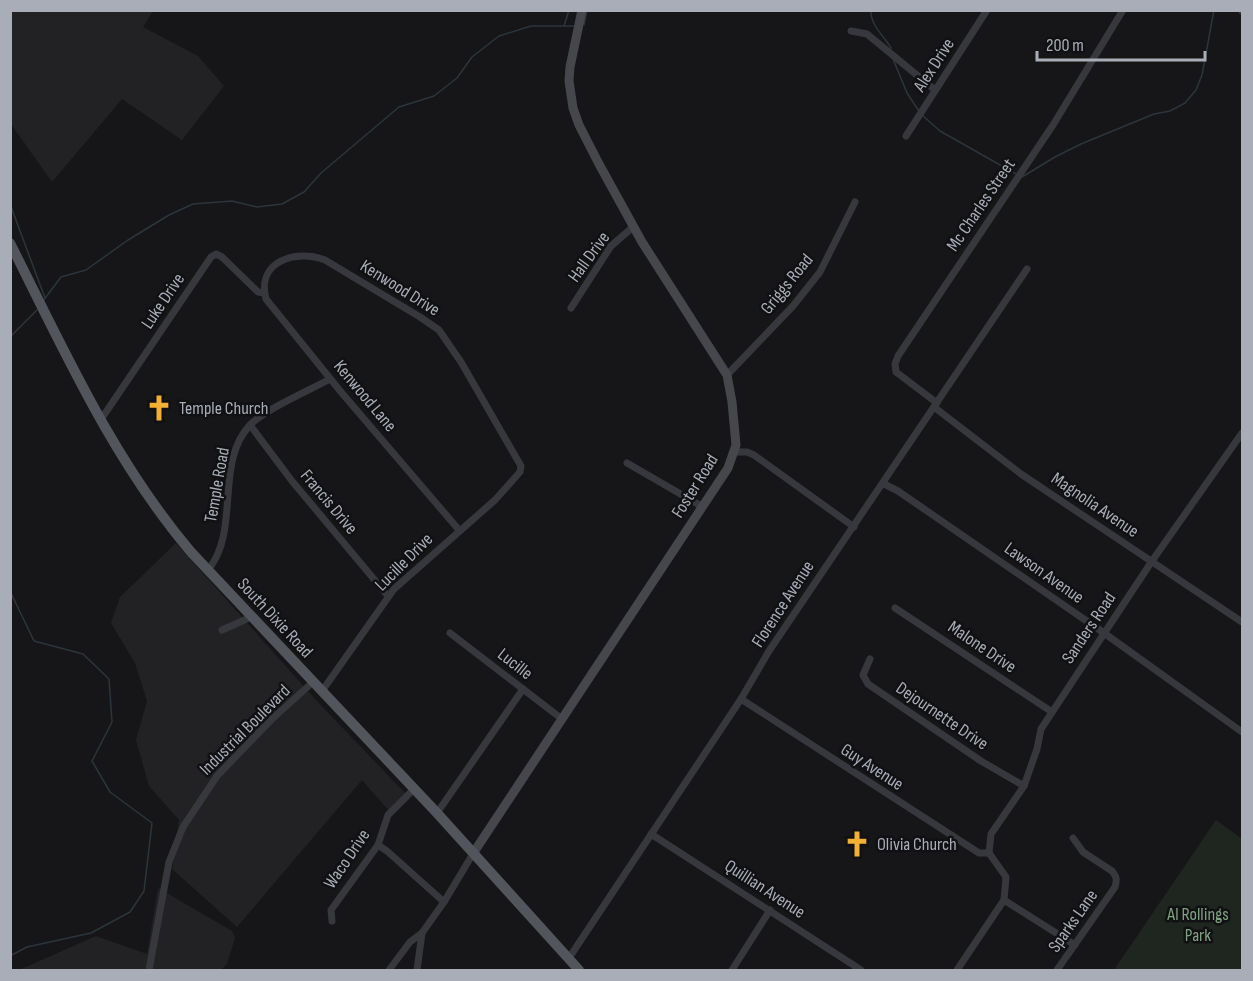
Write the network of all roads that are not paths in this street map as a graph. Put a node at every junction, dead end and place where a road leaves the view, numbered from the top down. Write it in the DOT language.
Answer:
graph roads {
  1 [pos="582,10"];
  2 [pos="1123,10"];
  3 [pos="986,11"];
  4 [pos="851,31"];
  5 [pos="936,90"];
  6 [pos="906,136"];
  7 [pos="855,202"];
  8 [pos="633,227"];
  9 [pos="10,243"];
  10 [pos="1027,269"];
  11 [pos="264,293"];
  12 [pos="571,308"];
  13 [pos="727,375"];
  14 [pos="330,379"];
  15 [pos="935,405"];
  16 [pos="100,418"];
  17 [pos="250,425"];
  18 [pos="1242,433"];
  19 [pos="734,452"];
  20 [pos="627,463"];
  21 [pos="521,468"];
  22 [pos="884,484"];
  23 [pos="703,507"];
  24 [pos="854,527"];
  25 [pos="459,530"];
  26 [pos="1152,561"];
  27 [pos="208,570"];
  28 [pos="388,596"];
  29 [pos="895,608"];
  30 [pos="251,617"];
  31 [pos="1242,622"];
  32 [pos="222,630"];
  33 [pos="450,633"];
  34 [pos="1104,633"];
  35 [pos="870,659"];
  36 [pos="313,682"];
  37 [pos="523,689"];
  38 [pos="322,691"];
  39 [pos="741,699"];
  40 [pos="1052,712"];
  41 [pos="562,719"];
  42 [pos="1242,732"];
  43 [pos="1024,786"];
  44 [pos="414,789"];
  45 [pos="437,813"];
  46 [pos="651,834"];
  47 [pos="1073,838"];
  48 [pos="378,845"];
  49 [pos="474,852"];
  50 [pos="989,853"];
  51 [pos="1004,900"];
  52 [pos="444,902"];
  53 [pos="770,910"];
  54 [pos="332,921"];
  55 [pos="422,933"];
  56 [pos="1075,945"];
  57 [pos="569,958"];
  58 [pos="149,970"];
  59 [pos="389,970"];
  60 [pos="417,970"];
  61 [pos="579,970"];
  62 [pos="732,970"];
  63 [pos="861,970"];
  64 [pos="957,970"];
  65 [pos="1057,970"];
  1 -- 8 [label="street, Foster Road"];
  2 -- 15 [label="street, Mc Charles Street"];
  3 -- 5 [label="street, Alex Drive"];
  4 -- 5 [label="street"];
  5 -- 6 [label="street, Alex Drive"];
  7 -- 13 [label="street, Griggs Road"];
  8 -- 12 [label="street, Hall Drive"];
  8 -- 13 [label="street, Foster Road"];
  9 -- 16 [label="main road, South Dixie Road"];
  10 -- 15 [label="street, Florence Avenue"];
  11 -- 14 [label="street, Kenwood Lane"];
  11 -- 16 [label="street, Luke Drive"];
  11 -- 21 [label="street, Kenwood Drive"];
  13 -- 19 [label="street, Foster Road"];
  14 -- 17 [label="street, Temple Road"];
  14 -- 25 [label="street, Kenwood Lane"];
  15 -- 22 [label="street, Florence Avenue"];
  15 -- 26 [label="street, Magnolia Avenue"];
  16 -- 27 [label="main road, South Dixie Road"];
  17 -- 27 [label="street, Temple Road"];
  17 -- 28 [label="street, Francis Drive"];
  18 -- 26 [label="street, Sanders Road"];
  19 -- 23 [label="street, Foster Road"];
  19 -- 24 [label="street"];
  20 -- 23 [label="street"];
  21 -- 25 [label="street, Lucille Drive"];
  22 -- 24 [label="street, Florence Avenue"];
  22 -- 34 [label="street, Lawson Avenue"];
  23 -- 41 [label="street, Foster Road"];
  24 -- 39 [label="street, Florence Avenue"];
  25 -- 28 [label="street, Lucille Drive"];
  26 -- 31 [label="street, Magnolia Avenue"];
  26 -- 34 [label="street, Sanders Road"];
  27 -- 30 [label="main road, South Dixie Road"];
  28 -- 38 [label="street, Lucille Drive"];
  29 -- 40 [label="street, Malone Drive"];
  30 -- 32 [label="street"];
  30 -- 36 [label="main road, South Dixie Road"];
  33 -- 37 [label="street, Lucille"];
  34 -- 40 [label="street, Sanders Road"];
  34 -- 42 [label="street, Lawson Avenue"];
  35 -- 43 [label="street, Dejournette Drive"];
  36 -- 38 [label="main road, South Dixie Road"];
  36 -- 58 [label="street, Industrial Boulevard"];
  37 -- 41 [label="street, Lucille"];
  37 -- 45 [label="street"];
  38 -- 44 [label="main road, South Dixie Road"];
  39 -- 46 [label="street, Florence Avenue"];
  39 -- 50 [label="street, Guy Avenue"];
  40 -- 43 [label="street, Sanders Road"];
  41 -- 49 [label="street, Foster Road"];
  43 -- 50 [label="street, Sanders Road"];
  44 -- 45 [label="main road, South Dixie Road"];
  44 -- 48 [label="street, Waco Drive"];
  45 -- 49 [label="main road, South Dixie Road"];
  46 -- 53 [label="street, Quillian Avenue"];
  46 -- 57 [label="street, Florence Avenue"];
  47 -- 56 [label="street, Sparks Lane"];
  48 -- 52 [label="street"];
  48 -- 54 [label="street, Waco Drive"];
  49 -- 52 [label="street"];
  49 -- 57 [label="main road, South Dixie Road"];
  50 -- 51 [label="street"];
  51 -- 56 [label="street"];
  51 -- 64 [label="street"];
  52 -- 55 [label="street"];
  53 -- 62 [label="street"];
  53 -- 63 [label="street, Quillian Avenue"];
  55 -- 59 [label="street"];
  55 -- 60 [label="street"];
  56 -- 65 [label="street, Sparks Lane"];
  57 -- 61 [label="main road, South Dixie Road"];
}
